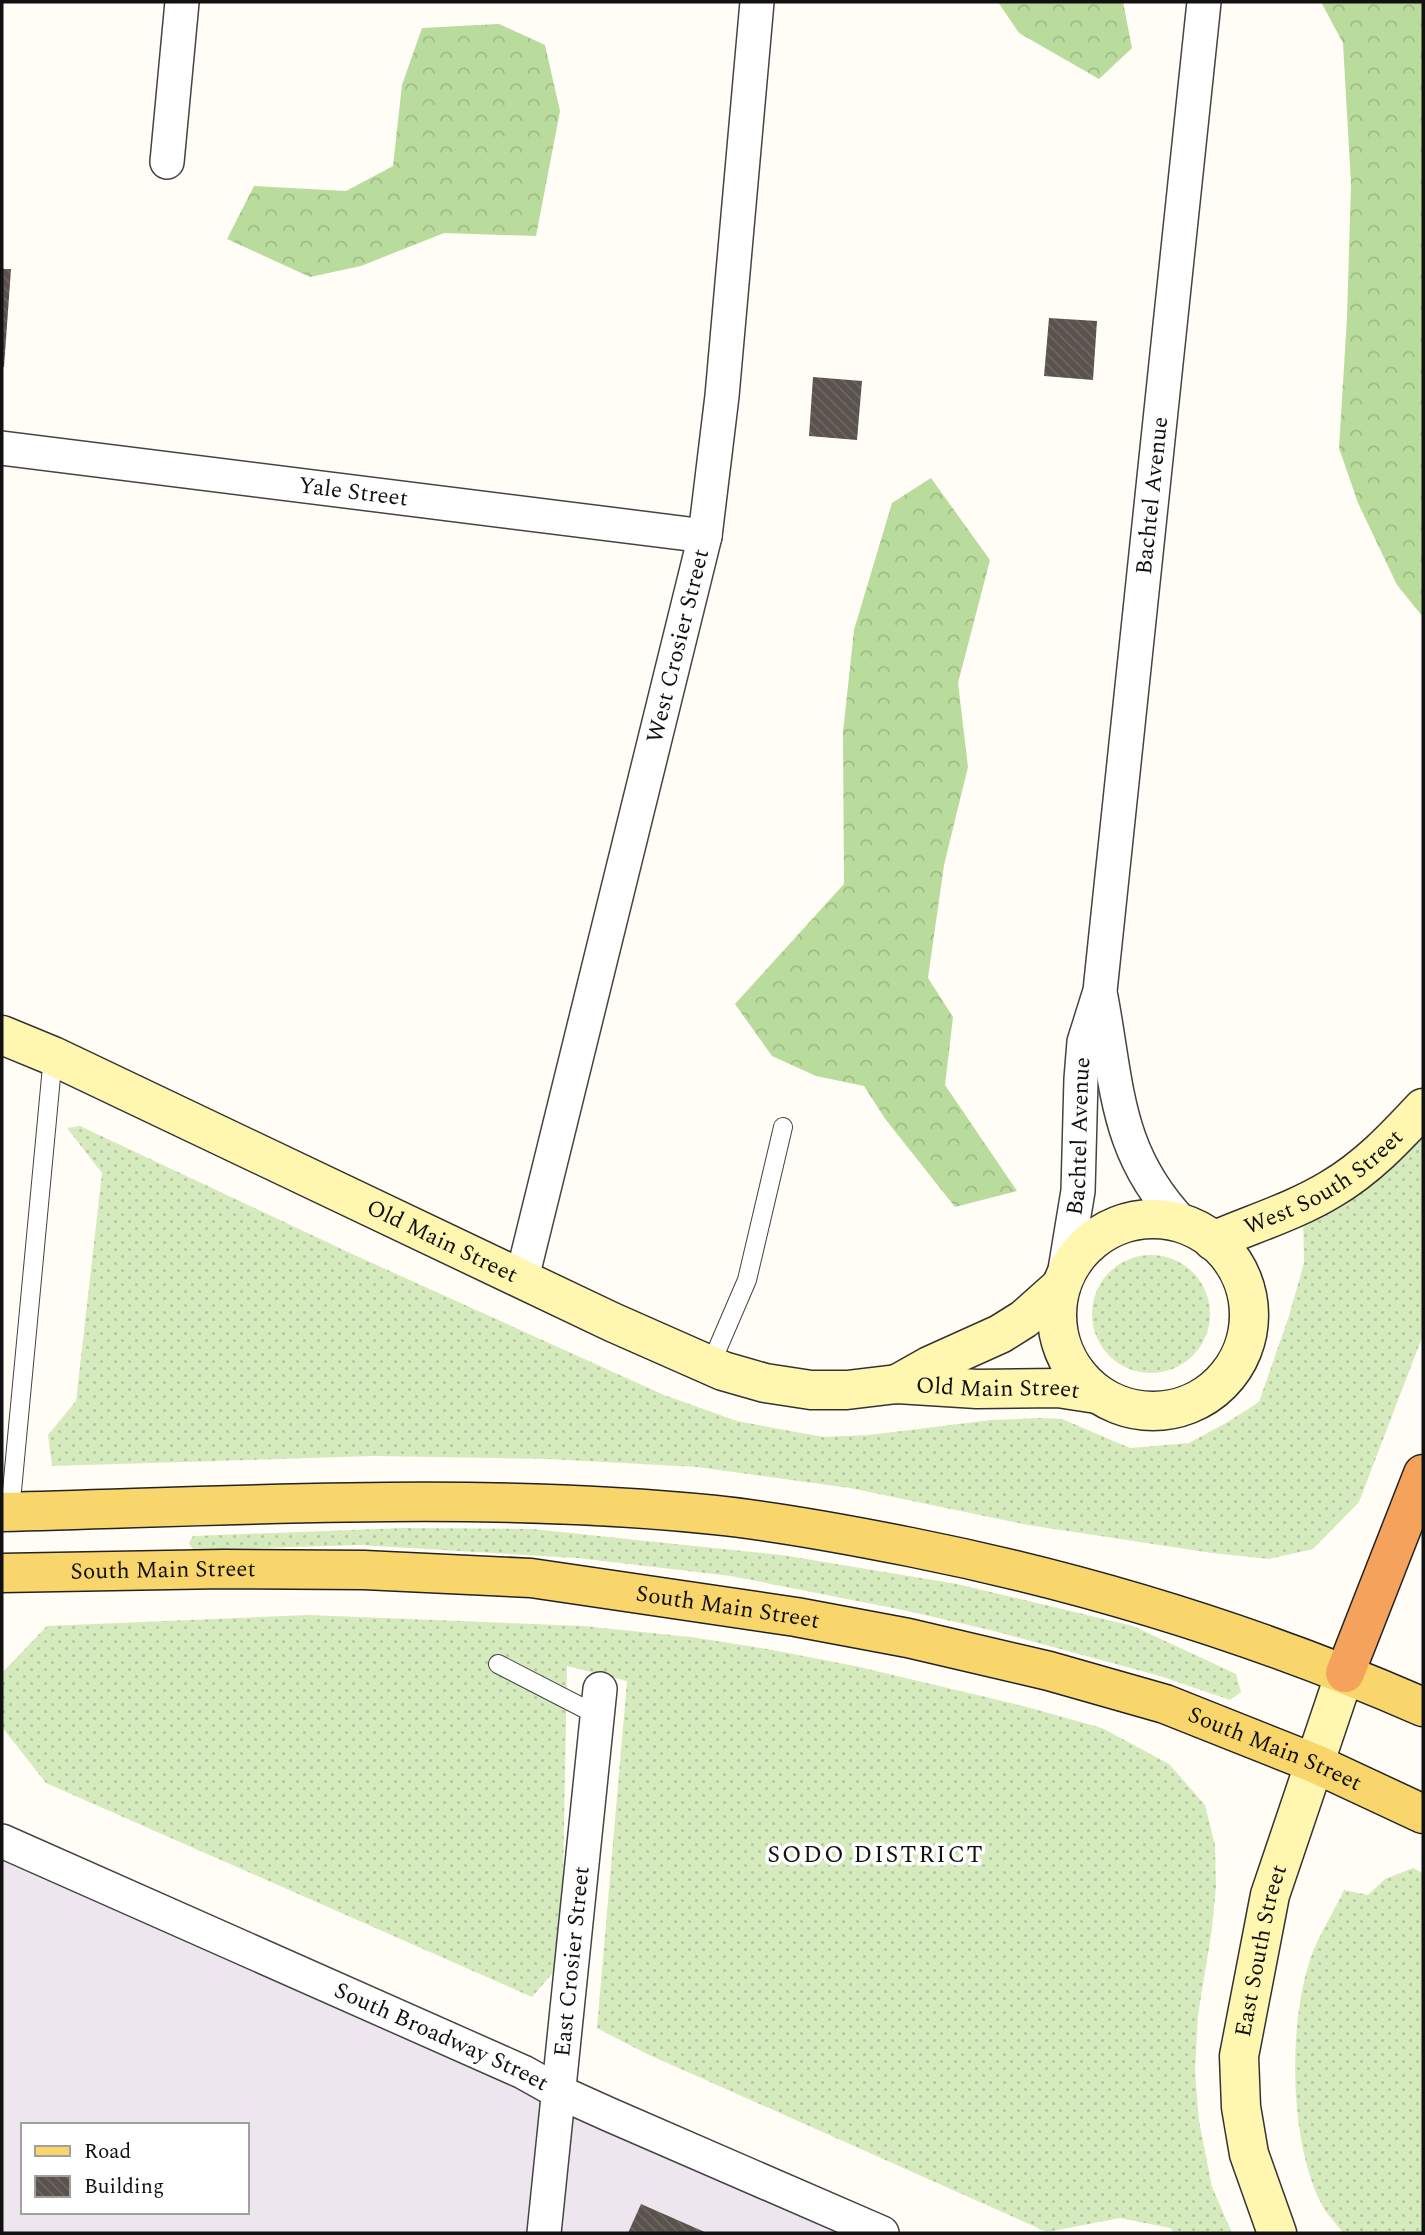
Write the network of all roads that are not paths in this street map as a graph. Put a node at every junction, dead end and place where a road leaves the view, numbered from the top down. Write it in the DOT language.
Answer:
graph roads {
  1 [pos="182,2"];
  2 [pos="757,2"];
  3 [pos="1204,2"];
  4 [pos="167,162"];
  5 [pos="2,447"];
  6 [pos="705,536"];
  7 [pos="1100,991"];
  8 [pos="2,1035"];
  9 [pos="53,1056"];
  10 [pos="1423,1108"];
  11 [pos="783,1128"];
  12 [pos="1198,1233"];
  13 [pos="522,1278"];
  14 [pos="1062,1284"];
  15 [pos="710,1366"];
  16 [pos="897,1384"];
  17 [pos="1097,1394"];
  18 [pos="1423,1474"];
  19 [pos="6,1512"];
  20 [pos="2,1573"];
  21 [pos="498,1664"];
  22 [pos="1345,1673"];
  23 [pos="599,1702"];
  24 [pos="1423,1707"];
  25 [pos="1316,1765"];
  26 [pos="1423,1814"];
  27 [pos="2,1841"];
  28 [pos="557,2091"];
  29 [pos="544,2233"];
  30 [pos="881,2233"];
  31 [pos="1277,2233"];
  1 -- 4 [label="street"];
  2 -- 6 [label="street, West Crosier Street"];
  3 -- 7 [label="street, Bachtel Avenue"];
  5 -- 6 [label="street, Yale Street"];
  6 -- 13 [label="street, West Crosier Street"];
  7 -- 12 [label="street, Bachtel Avenue"];
  7 -- 14 [label="street, Bachtel Avenue"];
  8 -- 9 [label="main road, Old Main Street"];
  9 -- 13 [label="main road, Old Main Street"];
  9 -- 19 [label="lane"];
  10 -- 12 [label="main road, West South Street"];
  11 -- 15 [label="lane"];
  12 -- 14 [label="main road"];
  12 -- 17 [label="main road"];
  13 -- 15 [label="main road, Old Main Street"];
  14 -- 16 [label="main road, Old Main Street"];
  14 -- 17 [label="main road"];
  15 -- 16 [label="main road, Old Main Street"];
  16 -- 17 [label="main road, Old Main Street"];
  18 -- 22 [label="highway"];
  19 -- 22 [label="main road"];
  20 -- 25 [label="main road, South Main Street"];
  21 -- 23 [label="lane"];
  22 -- 24 [label="main road"];
  22 -- 25 [label="main road, East South Street"];
  23 -- 28 [label="street, East Crosier Street"];
  25 -- 26 [label="main road, South Main Street"];
  25 -- 31 [label="main road, East South Street"];
  27 -- 28 [label="street, South Broadway Street"];
  28 -- 29 [label="street, East Crosier Street"];
  28 -- 30 [label="street, South Broadway Street"];
}
